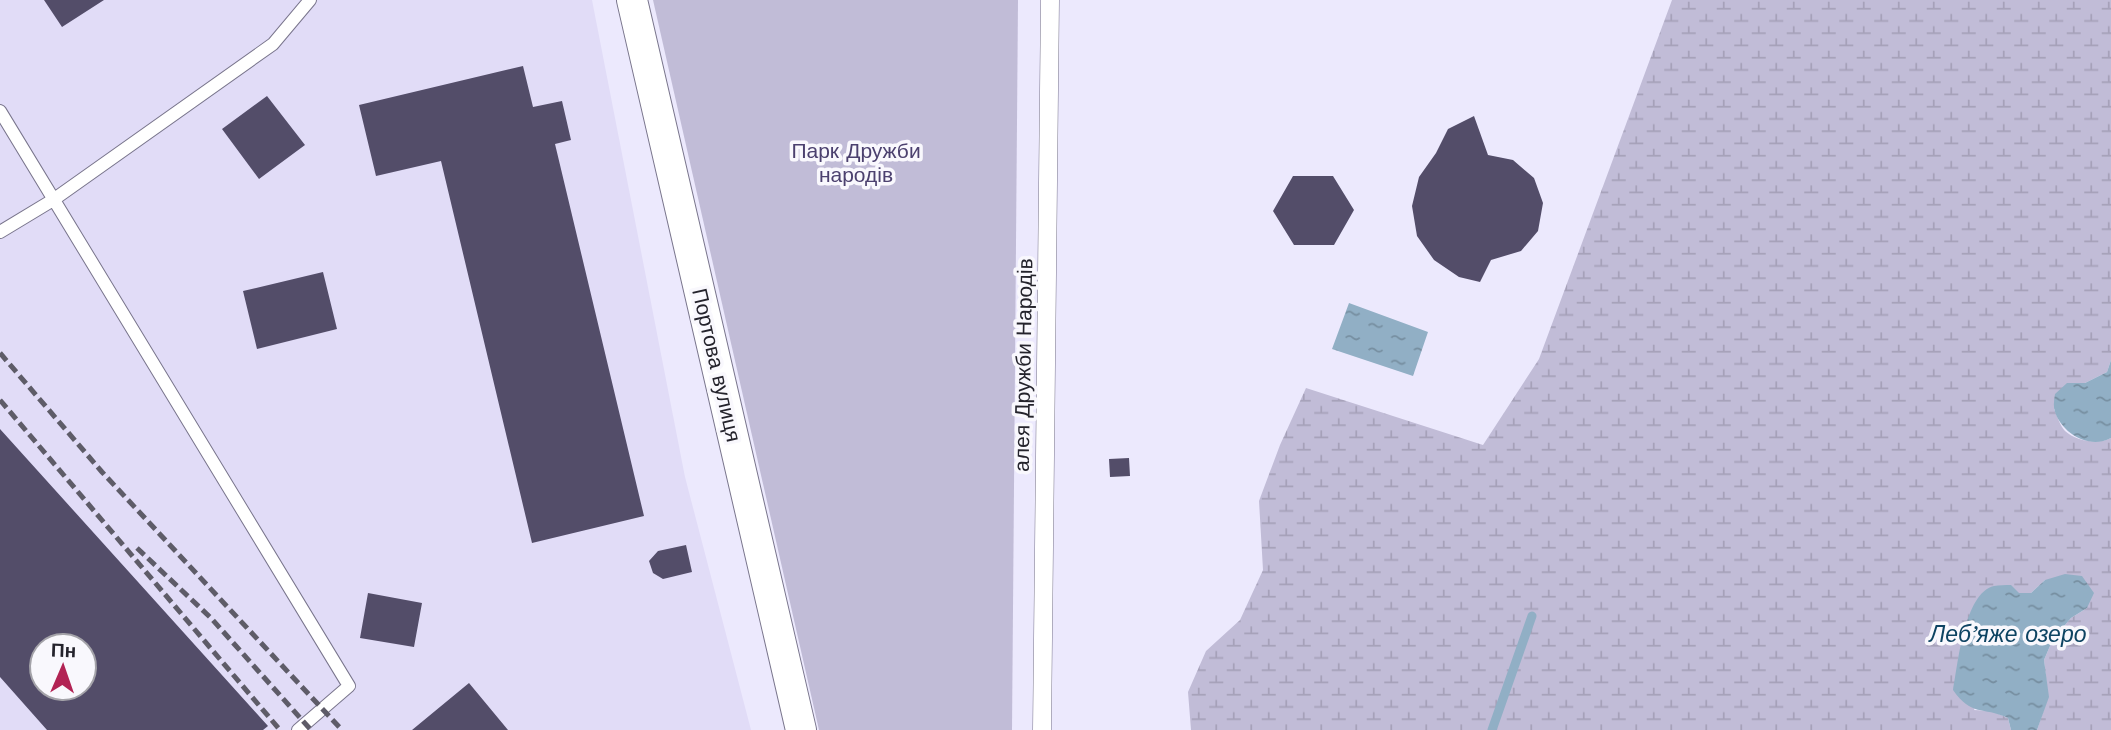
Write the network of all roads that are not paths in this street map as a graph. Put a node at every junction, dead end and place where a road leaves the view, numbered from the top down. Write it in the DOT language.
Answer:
graph roads {
  1 [pos="310,0"];
  2 [pos="632,0"];
  3 [pos="1050,0"];
  4 [pos="0,111"];
  5 [pos="54,200"];
  6 [pos="0,232"];
  7 [pos="298,730"];
  8 [pos="801,730"];
  9 [pos="1042,730"];
  1 -- 5 [label="lane"];
  2 -- 8 [label="street, Портова вулиця"];
  3 -- 9 [label="street, алея Дружби Народів"];
  4 -- 5 [label="lane"];
  5 -- 6 [label="lane"];
  5 -- 7 [label="lane"];
}
